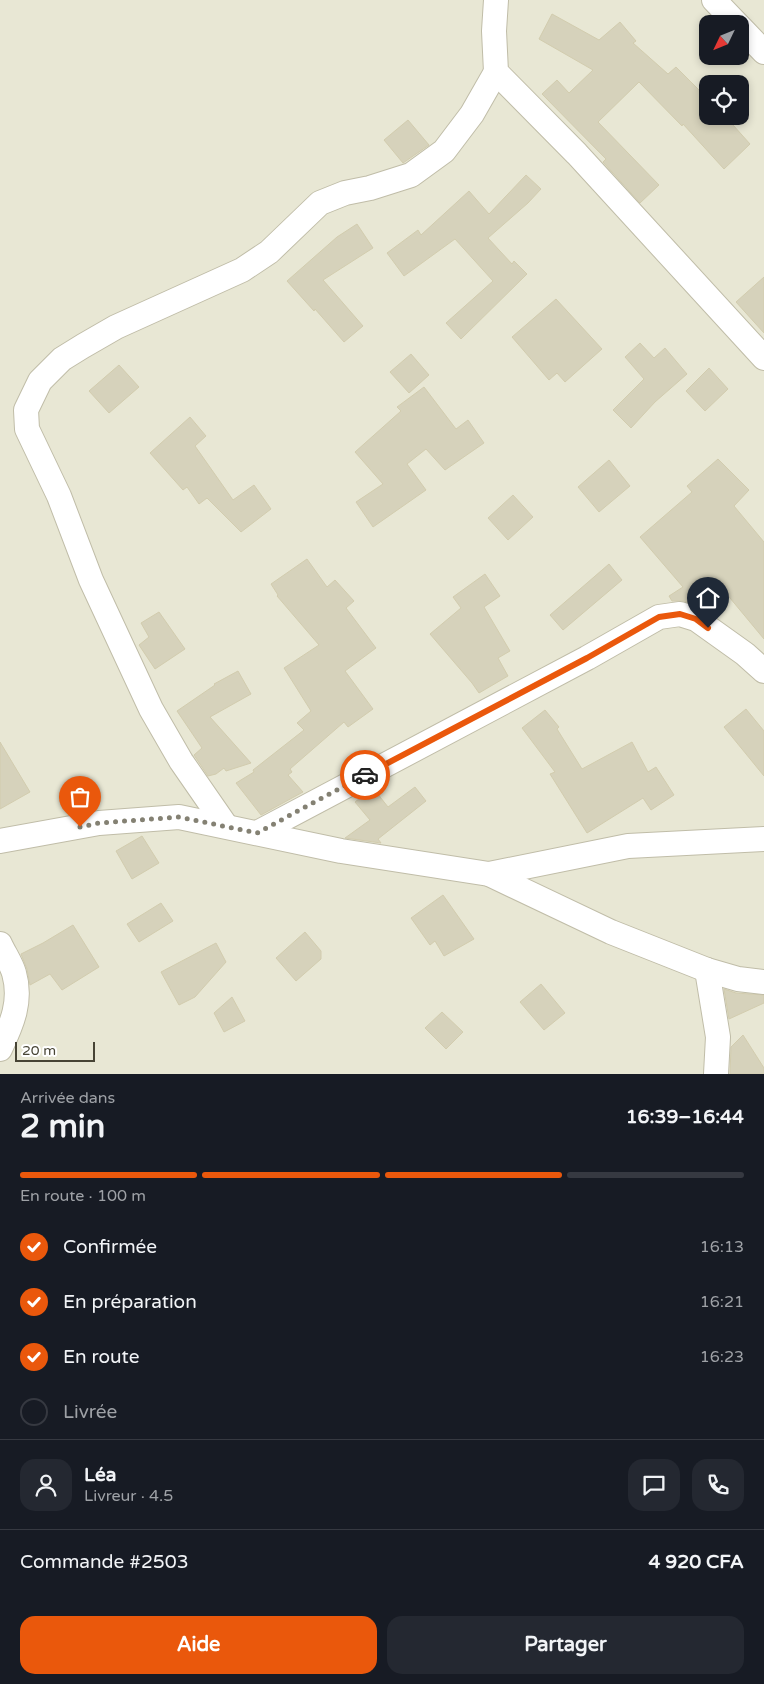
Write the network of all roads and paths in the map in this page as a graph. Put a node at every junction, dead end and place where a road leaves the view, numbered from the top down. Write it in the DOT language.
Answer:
graph roads {
  1 [pos="496,0"];
  2 [pos="714,0"];
  3 [pos="728,15"];
  4 [pos="749,36"];
  5 [pos="764,52"];
  6 [pos="496,72"];
  7 [pos="762,350"];
  8 [pos="764,671"];
  9 [pos="226,826"];
  10 [pos="257,833"];
  11 [pos="764,839"];
  12 [pos="0,841"];
  13 [pos="489,874"];
  14 [pos="0,944"];
  15 [pos="708,970"];
  16 [pos="764,982"];
  17 [pos="0,1049"];
  18 [pos="716,1074"];
  1 -- 6 [label="street"];
  2 -- 3 [label="street"];
  4 -- 5 [label="street"];
  6 -- 7 [label="street"];
  6 -- 9 [label="street"];
  8 -- 10 [label="street"];
  9 -- 10 [label="street"];
  9 -- 12 [label="street"];
  10 -- 13 [label="street"];
  11 -- 13 [label="street"];
  13 -- 15 [label="street"];
  14 -- 17 [label="street"];
  15 -- 16 [label="street"];
  15 -- 18 [label="street"];
}
